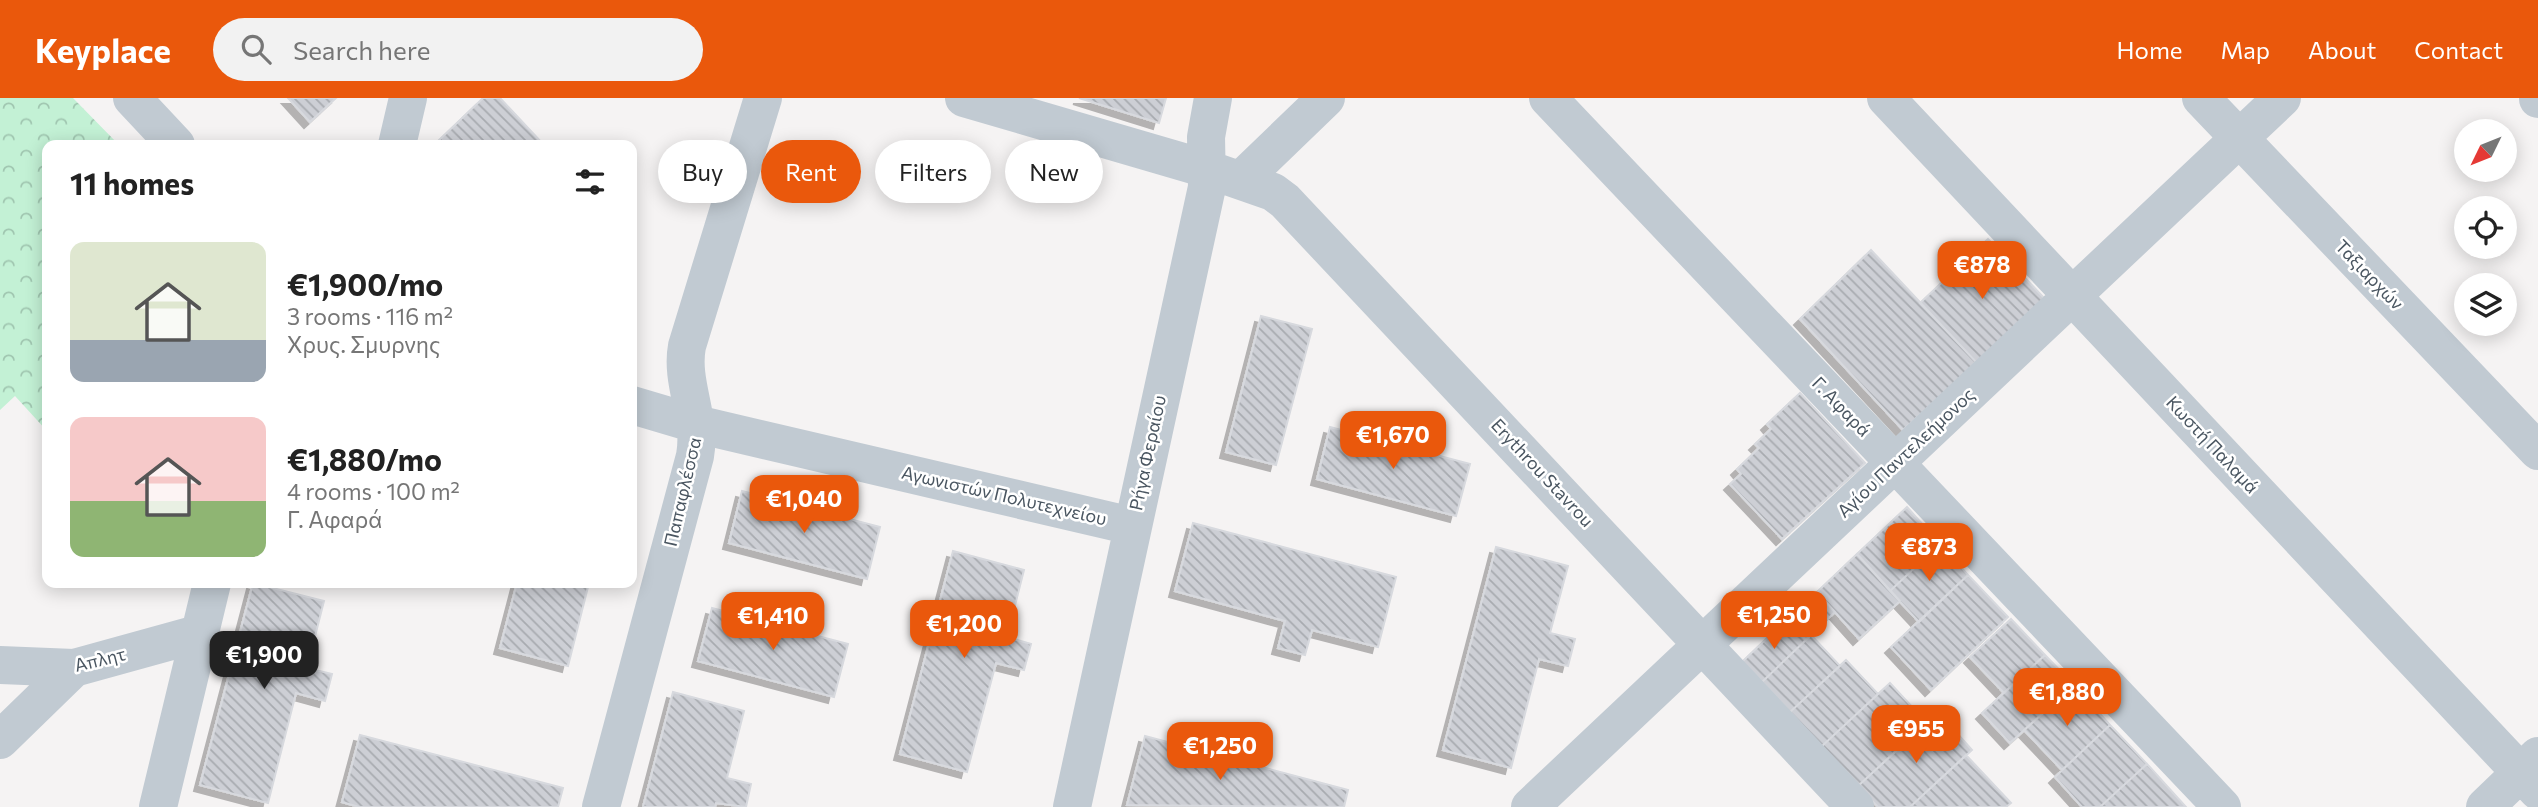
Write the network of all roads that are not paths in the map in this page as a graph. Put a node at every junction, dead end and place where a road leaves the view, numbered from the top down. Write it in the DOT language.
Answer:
graph roads {
  1 [pos="132,98"];
  2 [pos="408,98"];
  3 [pos="764,98"];
  4 [pos="964,98"];
  5 [pos="1213,98"];
  6 [pos="1326,98"];
  7 [pos="1548,98"];
  8 [pos="1886,98"];
  9 [pos="2201,98"];
  10 [pos="2283,98"];
  11 [pos="2239,139"];
  12 [pos="171,140"];
  13 [pos="398,140"];
  14 [pos="1224,174"];
  15 [pos="2073,296"];
  16 [pos="637,407"];
  17 [pos="696,425"];
  18 [pos="2538,451"];
  19 [pos="1895,463"];
  20 [pos="1132,526"];
  21 [pos="211,588"];
  22 [pos="197,634"];
  23 [pos="1704,643"];
  24 [pos="0,665"];
  25 [pos="75,668"];
  26 [pos="0,740"];
  27 [pos="2532,773"];
  28 [pos="1539,804"];
  29 [pos="158,807"];
  30 [pos="601,807"];
  31 [pos="1072,807"];
  32 [pos="1855,807"];
  33 [pos="2222,807"];
  34 [pos="2486,807"];
  1 -- 12 [label="street"];
  2 -- 13 [label="street"];
  3 -- 17 [label="street, Παπαφλέσσα"];
  4 -- 14 [label="street, Erythrou Stavrou"];
  5 -- 14 [label="street, Ρήγα Φεραίου"];
  6 -- 14 [label="street"];
  7 -- 19 [label="street, Γ. Αφαρά"];
  8 -- 15 [label="street, Κωστή Παλαμά"];
  9 -- 11 [label="street, Ταξιαρχών"];
  10 -- 11 [label="street, Αγίου Παντελεήμονος"];
  11 -- 15 [label="street, Αγίου Παντελεήμονος"];
  11 -- 18 [label="street, Ταξιαρχών"];
  14 -- 20 [label="street, Ρήγα Φεραίου"];
  14 -- 23 [label="street, Erythrou Stavrou"];
  15 -- 19 [label="street, Αγίου Παντελεήμονος"];
  15 -- 27 [label="street, Κωστή Παλαμά"];
  16 -- 17 [label="street, Αγωνιστών Πολυτεχνείου"];
  17 -- 20 [label="street, Αγωνιστών Πολυτεχνείου"];
  17 -- 30 [label="street, Παπαφλέσσα"];
  19 -- 23 [label="street, Αγίου Παντελεήμονος"];
  19 -- 33 [label="street, Γ. Αφαρά"];
  20 -- 31 [label="street, Ρήγα Φεραίου"];
  21 -- 22 [label="street"];
  22 -- 25 [label="street, Απλητ"];
  22 -- 29 [label="street"];
  23 -- 28 [label="street, Αγίου Παντελεήμονος"];
  23 -- 32 [label="street, Erythrou Stavrou"];
  24 -- 25 [label="street, Απλητ"];
  25 -- 26 [label="street"];
  27 -- 34 [label="street"];
}
